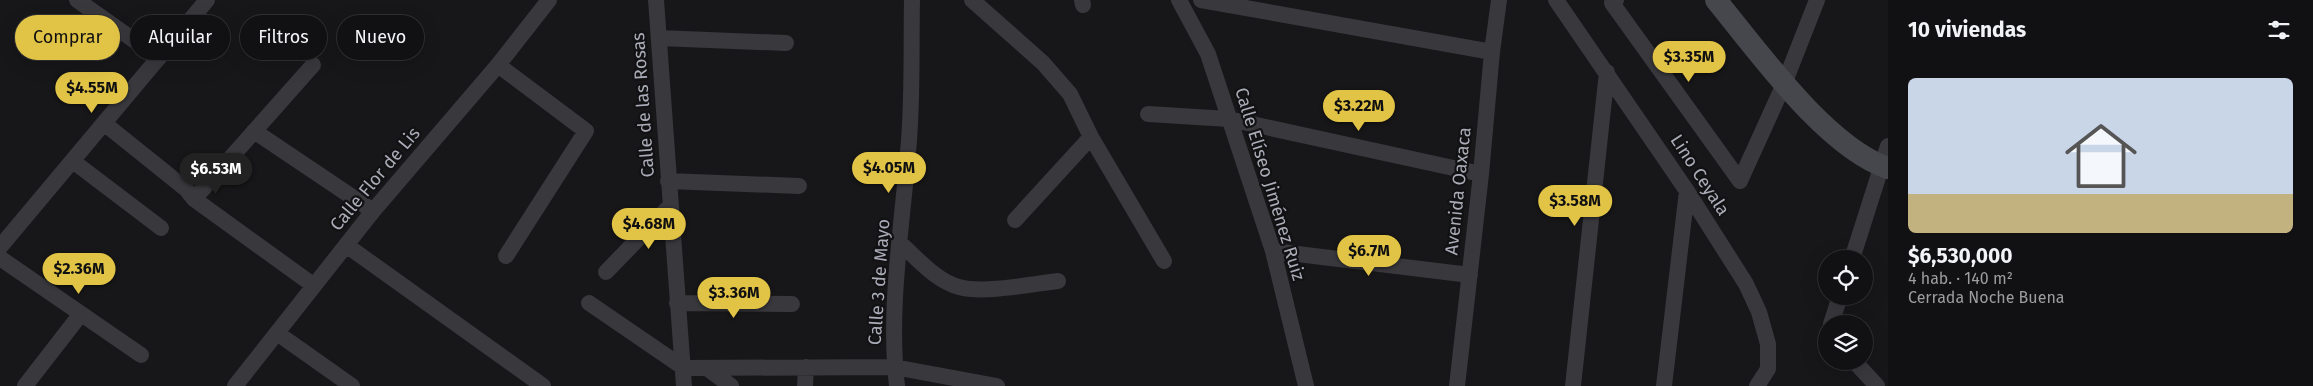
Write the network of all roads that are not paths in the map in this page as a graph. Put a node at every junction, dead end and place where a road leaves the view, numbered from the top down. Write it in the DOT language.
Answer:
graph roads {
  1 [pos="77,0"];
  2 [pos="207,0"];
  3 [pos="549,0"];
  4 [pos="656,0"];
  5 [pos="912,0"];
  6 [pos="1179,0"];
  7 [pos="1201,0"];
  8 [pos="1499,0"];
  9 [pos="1556,0"];
  10 [pos="1616,0"];
  11 [pos="1716,0"];
  12 [pos="1817,0"];
  13 [pos="976,1"];
  14 [pos="1230,2"];
  15 [pos="195,15"];
  16 [pos="130,37"];
  17 [pos="659,38"];
  18 [pos="786,43"];
  19 [pos="1492,52"];
  20 [pos="157,60"];
  21 [pos="312,65"];
  22 [pos="498,65"];
  23 [pos="1607,72"];
  24 [pos="1784,84"];
  25 [pos="1148,114"];
  26 [pos="1229,120"];
  27 [pos="104,124"];
  28 [pos="254,131"];
  29 [pos="1091,137"];
  30 [pos="1886,160"];
  31 [pos="74,162"];
  32 [pos="1481,174"];
  33 [pos="668,181"];
  34 [pos="799,186"];
  35 [pos="1687,191"];
  36 [pos="194,198"];
  37 [pos="670,206"];
  38 [pos="373,212"];
  39 [pos="1015,220"];
  40 [pos="161,228"];
  41 [pos="901,244"];
  42 [pos="346,246"];
  43 [pos="0,248"];
  44 [pos="1855,250"];
  45 [pos="1273,251"];
  46 [pos="506,256"];
  47 [pos="0,258"];
  48 [pos="1164,261"];
  49 [pos="606,272"];
  50 [pos="1470,275"];
  51 [pos="1058,281"];
  52 [pos="313,285"];
  53 [pos="589,303"];
  54 [pos="677,303"];
  55 [pos="792,304"];
  56 [pos="80,315"];
  57 [pos="277,333"];
  58 [pos="141,355"];
  59 [pos="806,367"];
  60 [pos="894,367"];
  61 [pos="684,368"];
  62 [pos="707,368"];
  63 [pos="1862,370"];
  64 [pos="25,386"];
  65 [pos="235,386"];
  66 [pos="352,386"];
  67 [pos="543,386"];
  68 [pos="684,386"];
  69 [pos="731,386"];
  70 [pos="805,386"];
  71 [pos="897,386"];
  72 [pos="997,386"];
  73 [pos="1306,386"];
  74 [pos="1457,386"];
  75 [pos="1573,386"];
  76 [pos="1664,386"];
  77 [pos="1757,386"];
  78 [pos="1876,386"];
  1 -- 16 [label="street"];
  2 -- 15 [label="street"];
  3 -- 22 [label="street, Calle Flor de Lis"];
  4 -- 17 [label="street, Calle de las Rosas"];
  5 -- 41 [label="street, Calle 3 de Mayo"];
  6 -- 26 [label="street, Calle Elíseo Jiménez Ruiz"];
  7 -- 14 [label="street"];
  8 -- 19 [label="street, Avenida Oaxaca"];
  9 -- 23 [label="street, Lino Ceyala"];
  10 -- 24 [label="street"];
  11 -- 24 [label="street"];
  12 -- 24 [label="street"];
  13 -- 29 [label="street"];
  14 -- 19 [label="street"];
  17 -- 18 [label="street"];
  17 -- 33 [label="street, Calle de las Rosas"];
  19 -- 32 [label="street, Avenida Oaxaca"];
  20 -- 27 [label="street"];
  21 -- 28 [label="street"];
  22 -- 38 [label="street, Calle Flor de Lis"];
  22 -- 46 [label="street"];
  23 -- 35 [label="street, Lino Ceyala"];
  23 -- 75 [label="street"];
  24 -- 30 [label="street"];
  25 -- 26 [label="street"];
  26 -- 32 [label="street"];
  26 -- 45 [label="street, Calle Elíseo Jiménez Ruiz"];
  27 -- 31 [label="street"];
  27 -- 36 [label="street"];
  28 -- 36 [label="street"];
  28 -- 38 [label="street"];
  29 -- 39 [label="street"];
  29 -- 48 [label="street"];
  30 -- 44 [label="street"];
  31 -- 40 [label="street"];
  31 -- 43 [label="street"];
  32 -- 50 [label="street, Avenida Oaxaca"];
  33 -- 34 [label="street"];
  33 -- 37 [label="street, Calle de las Rosas"];
  35 -- 76 [label="street"];
  35 -- 77 [label="street, Lino Ceyala"];
  36 -- 52 [label="street"];
  37 -- 49 [label="street"];
  37 -- 54 [label="street, Calle de las Rosas"];
  38 -- 42 [label="street, Calle Flor de Lis"];
  41 -- 51 [label="street"];
  41 -- 60 [label="street, Calle 3 de Mayo"];
  42 -- 52 [label="street, Calle Flor de Lis"];
  42 -- 67 [label="street"];
  45 -- 50 [label="street"];
  45 -- 73 [label="street, Calle Elíseo Jiménez Ruiz"];
  47 -- 56 [label="street"];
  50 -- 74 [label="street, Avenida Oaxaca"];
  52 -- 57 [label="street, Calle Flor de Lis"];
  53 -- 61 [label="street"];
  54 -- 55 [label="street"];
  54 -- 61 [label="street, Calle de las Rosas"];
  56 -- 58 [label="street"];
  56 -- 64 [label="street"];
  57 -- 65 [label="street, Calle Flor de Lis"];
  57 -- 66 [label="street"];
  59 -- 60 [label="street"];
  59 -- 62 [label="street"];
  59 -- 70 [label="street"];
  60 -- 71 [label="street, Calle 3 de Mayo"];
  60 -- 72 [label="street"];
  61 -- 62 [label="street"];
  61 -- 68 [label="street, Calle de las Rosas"];
  62 -- 69 [label="street"];
  63 -- 78 [label="street"];
}
